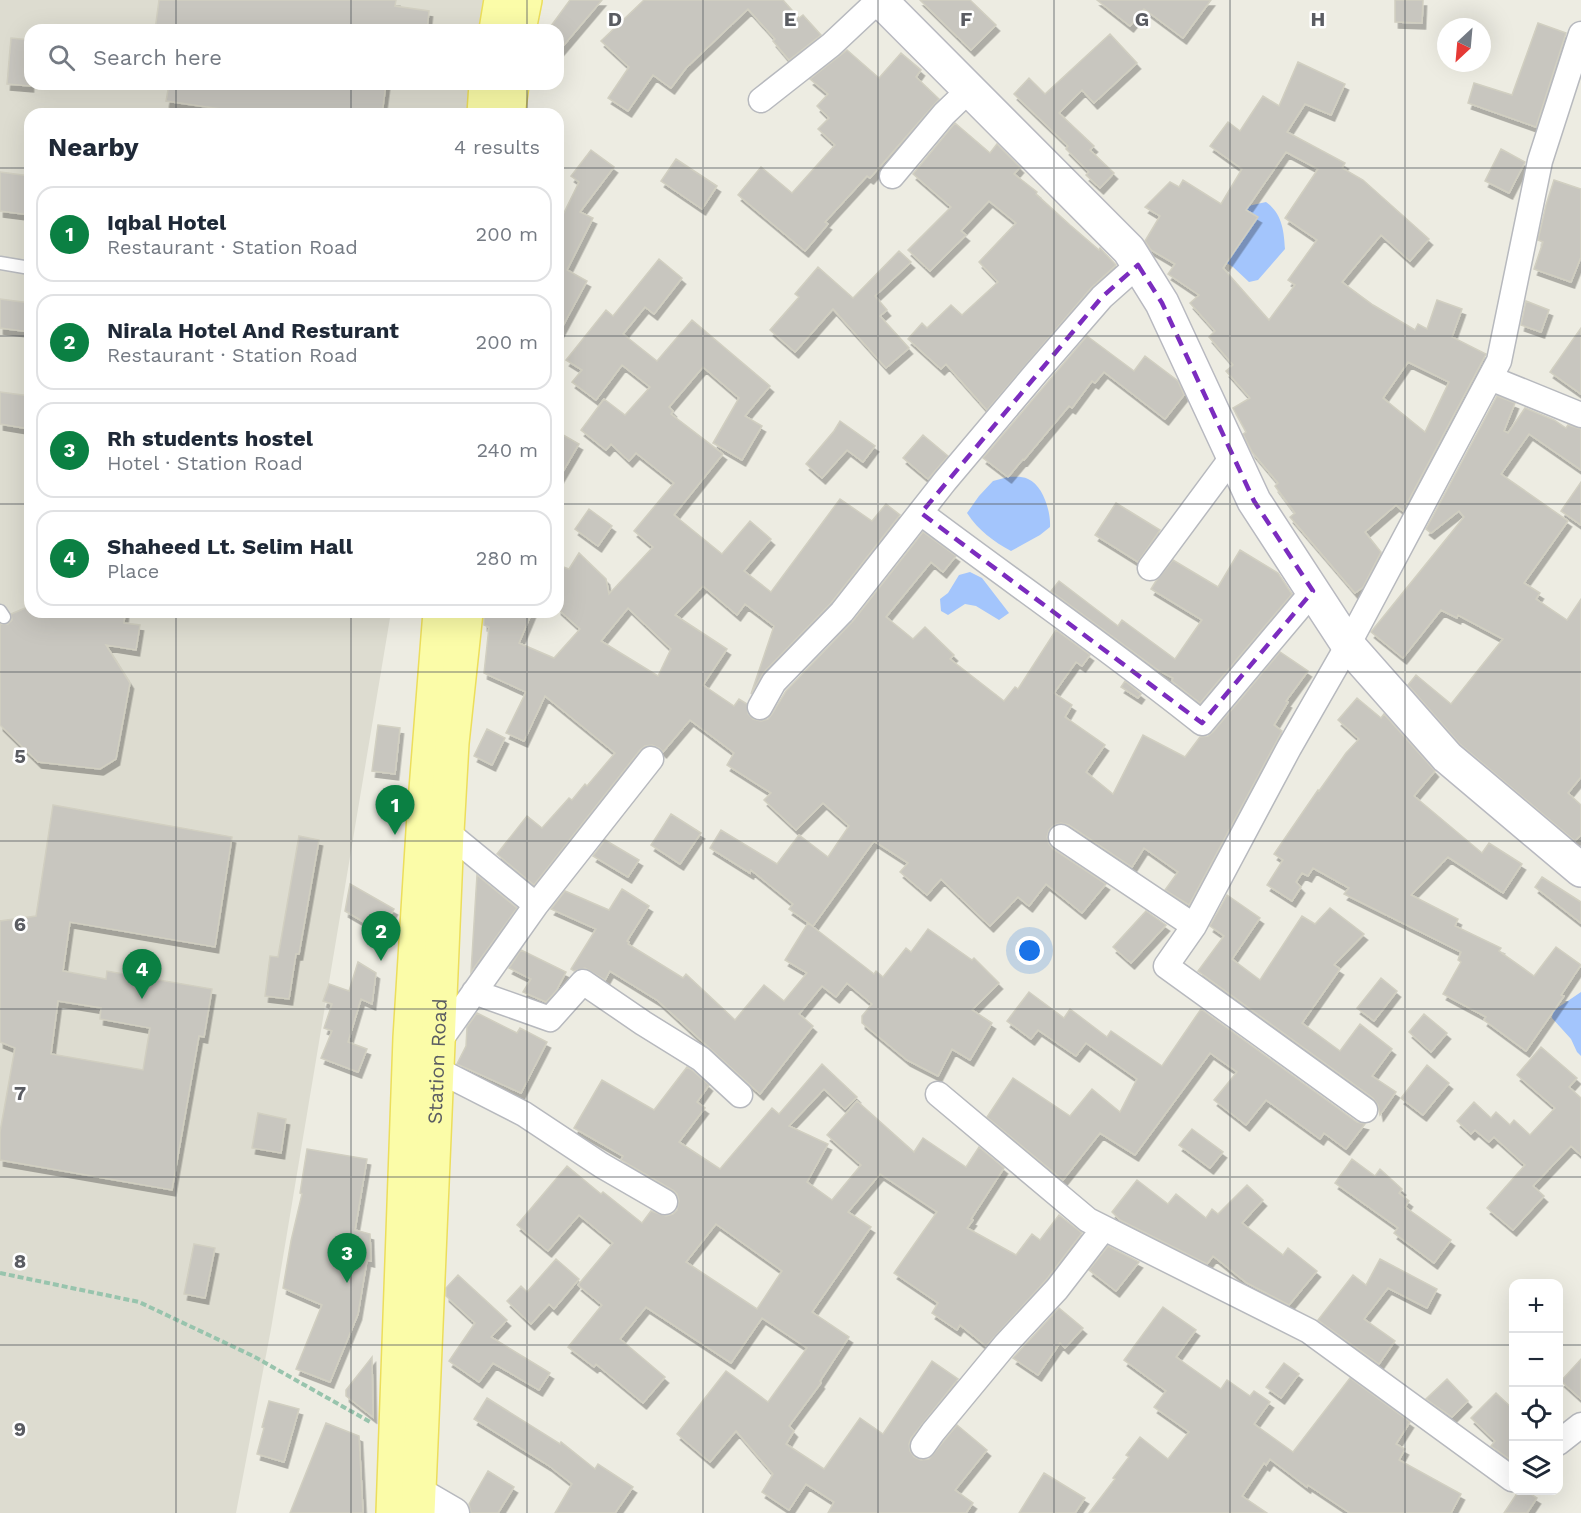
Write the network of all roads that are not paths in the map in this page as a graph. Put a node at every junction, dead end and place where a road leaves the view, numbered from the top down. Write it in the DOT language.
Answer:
graph roads {
  1 [pos="501,0"];
  2 [pos="525,0"];
  3 [pos="880,0"];
  4 [pos="497,24"];
  5 [pos="520,24"];
  6 [pos="1581,34"];
  7 [pos="970,89"];
  8 [pos="486,90"];
  9 [pos="511,90"];
  10 [pos="761,100"];
  11 [pos="484,108"];
  12 [pos="509,108"];
  13 [pos="892,176"];
  14 [pos="0,263"];
  15 [pos="1138,265"];
  16 [pos="24,267"];
  17 [pos="1490,378"];
  18 [pos="1581,415"];
  19 [pos="1233,456"];
  20 [pos="921,513"];
  21 [pos="1150,568"];
  22 [pos="1313,591"];
  23 [pos="440,618"];
  24 [pos="465,618"];
  25 [pos="1348,645"];
  26 [pos="760,706"];
  27 [pos="651,759"];
  28 [pos="447,832"];
  29 [pos="1061,837"];
  30 [pos="1581,870"];
  31 [pos="536,905"];
  32 [pos="1194,926"];
  33 [pos="474,992"];
  34 [pos="438,1056"];
  35 [pos="938,1094"];
  36 [pos="740,1095"];
  37 [pos="1365,1110"];
  38 [pos="665,1202"];
  39 [pos="1104,1228"];
  40 [pos="1581,1425"];
  41 [pos="1561,1441"];
  42 [pos="923,1446"];
  43 [pos="1509,1477"];
  44 [pos="410,1494"];
  45 [pos="393,1513"];
  46 [pos="454,1513"];
  1 -- 4 [label="main road"];
  2 -- 5 [label="main road"];
  3 -- 7 [label="main road"];
  3 -- 10 [label="street"];
  6 -- 17 [label="street"];
  7 -- 13 [label="street"];
  7 -- 15 [label="main road"];
  8 -- 11 [label="main road"];
  9 -- 12 [label="main road"];
  14 -- 16 [label="lane"];
  15 -- 19 [label="main road"];
  15 -- 20 [label="street"];
  17 -- 18 [label="street"];
  17 -- 25 [label="street"];
  19 -- 21 [label="street"];
  19 -- 22 [label="main road"];
  20 -- 22 [label="street"];
  20 -- 26 [label="street"];
  22 -- 25 [label="main road"];
  23 -- 44 [label="main road, Station Road"];
  24 -- 28 [label="main road, Station Road"];
  25 -- 30 [label="main road"];
  25 -- 32 [label="street"];
  27 -- 31 [label="street"];
  28 -- 31 [label="street"];
  28 -- 34 [label="main road, Station Road"];
  29 -- 32 [label="street"];
  31 -- 33 [label="street"];
  32 -- 37 [label="street"];
  33 -- 34 [label="street"];
  33 -- 36 [label="street"];
  34 -- 38 [label="street"];
  34 -- 44 [label="main road, Station Road"];
  35 -- 39 [label="street"];
  39 -- 42 [label="street"];
  39 -- 43 [label="street"];
  40 -- 41 [label="street"];
  44 -- 45 [label="main road, Station Road"];
  44 -- 46 [label="street"];
}
